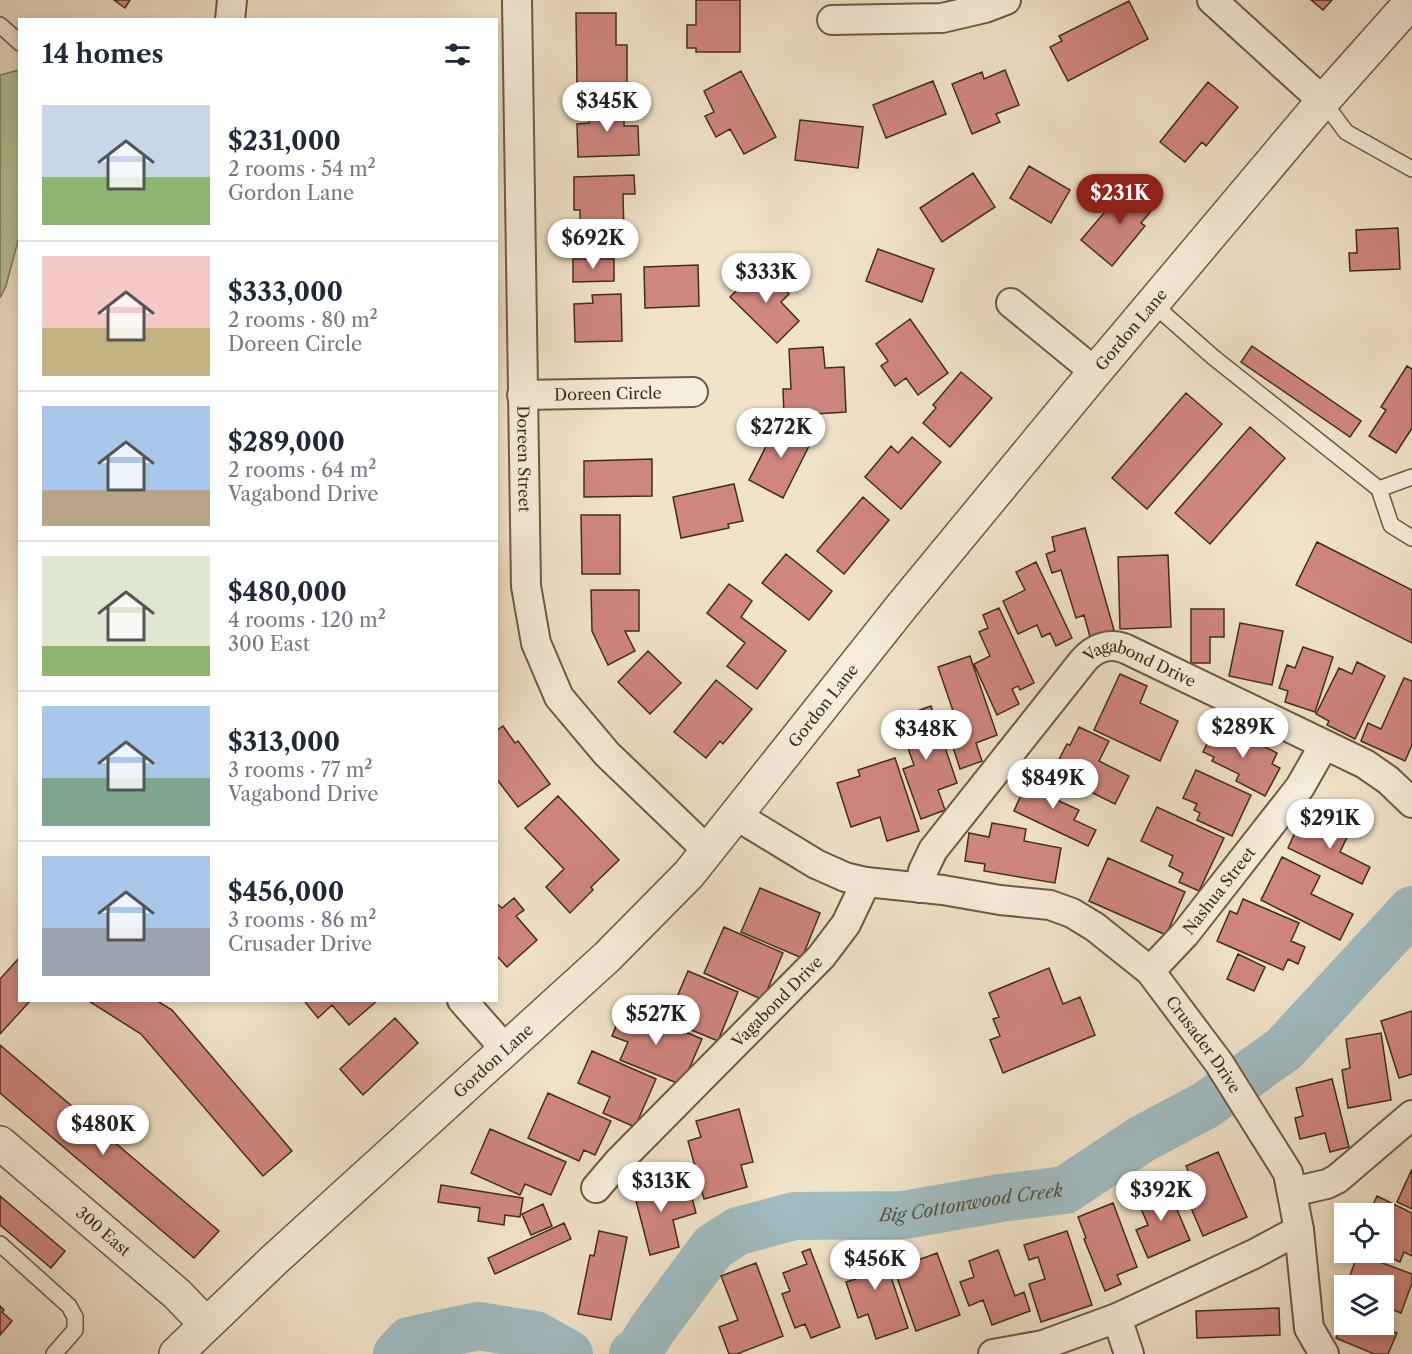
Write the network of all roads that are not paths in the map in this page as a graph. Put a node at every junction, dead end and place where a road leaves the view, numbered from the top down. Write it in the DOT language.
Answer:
graph roads {
  1 [pos="232,0"];
  2 [pos="517,0"];
  3 [pos="1006,0"];
  4 [pos="1212,0"];
  5 [pos="1412,1"];
  6 [pos="230,18"];
  7 [pos="832,20"];
  8 [pos="0,25"];
  9 [pos="18,41"];
  10 [pos="1323,101"];
  11 [pos="1412,169"];
  12 [pos="1011,303"];
  13 [pos="1154,304"];
  14 [pos="1095,372"];
  15 [pos="693,392"];
  16 [pos="522,395"];
  17 [pos="1412,477"];
  18 [pos="1379,489"];
  19 [pos="1412,538"];
  20 [pos="1324,745"];
  21 [pos="1412,803"];
  22 [pos="737,816"];
  23 [pos="708,851"];
  24 [pos="866,882"];
  25 [pos="920,888"];
  26 [pos="1150,971"];
  27 [pos="464,1002"];
  28 [pos="506,1050"];
  29 [pos="1412,1115"];
  30 [pos="0,1143"];
  31 [pos="596,1188"];
  32 [pos="1292,1192"];
  33 [pos="1299,1230"];
  34 [pos="0,1244"];
  35 [pos="1117,1318"];
  36 [pos="206,1324"];
  37 [pos="63,1351"];
  38 [pos="176,1354"];
  39 [pos="993,1354"];
  40 [pos="1129,1354"];
  41 [pos="1324,1354"];
  1 -- 6 [label="street"];
  2 -- 16 [label="street, Doreen Street"];
  3 -- 7 [label="street"];
  4 -- 10 [label="street"];
  5 -- 10 [label="street, Gordon Lane"];
  8 -- 9 [label="lane"];
  10 -- 11 [label="lane"];
  10 -- 13 [label="street, Gordon Lane"];
  12 -- 14 [label="street"];
  13 -- 14 [label="street, Gordon Lane"];
  13 -- 18 [label="lane"];
  14 -- 22 [label="street, Gordon Lane"];
  15 -- 16 [label="street, Doreen Circle"];
  16 -- 23 [label="street, Doreen Street"];
  17 -- 18 [label="lane"];
  18 -- 19 [label="lane"];
  20 -- 21 [label="street, Vagabond Drive"];
  20 -- 25 [label="street, Vagabond Drive"];
  20 -- 26 [label="street, Nashua Street"];
  22 -- 23 [label="street, Gordon Lane"];
  22 -- 24 [label="street, Crusader Drive"];
  23 -- 28 [label="street, Gordon Lane"];
  24 -- 25 [label="street, Crusader Drive"];
  24 -- 31 [label="street, Vagabond Drive"];
  25 -- 26 [label="street, Crusader Drive"];
  26 -- 32 [label="street, Crusader Drive"];
  27 -- 28 [label="street"];
  28 -- 36 [label="street, Gordon Lane"];
  29 -- 32 [label="street"];
  30 -- 36 [label="street, 300 East"];
  32 -- 33 [label="street, Crusader Drive"];
  33 -- 35 [label="street"];
  33 -- 41 [label="street, Crusader Drive"];
  34 -- 37 [label="lane"];
  35 -- 39 [label="street"];
  35 -- 40 [label="street"];
  36 -- 38 [label="street, Gordon Lane"];
}
